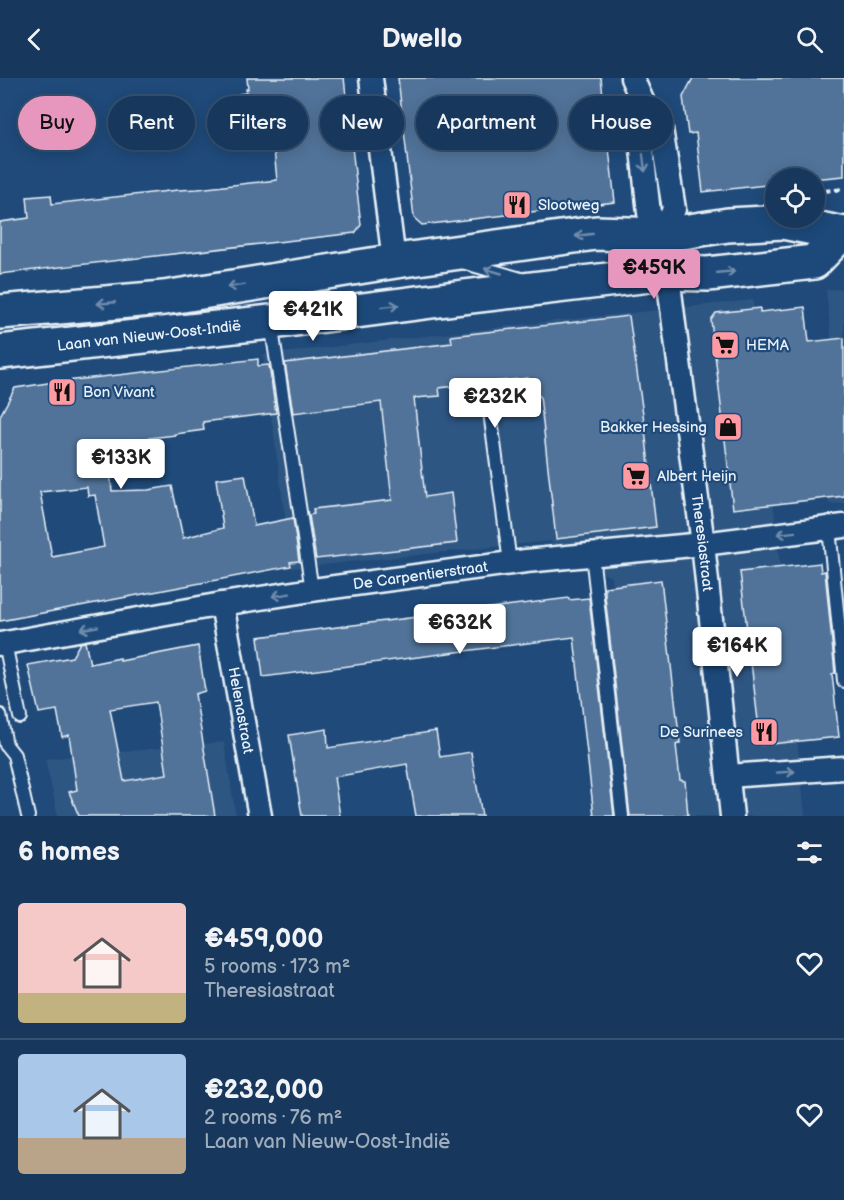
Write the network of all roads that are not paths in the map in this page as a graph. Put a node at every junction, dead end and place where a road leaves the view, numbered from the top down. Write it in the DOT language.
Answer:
graph roads {
  1 [pos="371,78"];
  2 [pos="632,78"];
  3 [pos="843,234"];
  4 [pos="665,254"];
  5 [pos="439,256"];
  6 [pos="396,261"];
  7 [pos="548,287"];
  8 [pos="0,312"];
  9 [pos="271,322"];
  10 [pos="0,352"];
  11 [pos="488,397"];
  12 [pos="837,527"];
  13 [pos="703,544"];
  14 [pos="592,554"];
  15 [pos="518,562"];
  16 [pos="312,590"];
  17 [pos="222,604"];
  18 [pos="3,644"];
  19 [pos="844,681"];
  20 [pos="0,715"];
  21 [pos="20,717"];
  22 [pos="844,768"];
  23 [pos="728,776"];
  24 [pos="28,816"];
  25 [pos="260,816"];
  26 [pos="622,816"];
  27 [pos="732,816"];
  1 -- 6 [label="street"];
  2 -- 4 [label="street, Theresiastraat"];
  3 -- 4 [label="main road, Laan van Nieuw-Oost-Indië"];
  4 -- 3 [label="main road, Laan van Nieuw-Oost-Indië, one-way"];
  4 -- 5 [label="main road, Laan van Nieuw-Oost-Indië, one-way"];
  4 -- 7 [label="main road, Laan van Nieuw-Oost-Indië"];
  4 -- 13 [label="street, Theresiastraat"];
  5 -- 6 [label="main road, Laan van Nieuw-Oost-Indië"];
  7 -- 5 [label="lane, Laan van Nieuw-Oost-Indië, one-way"];
  6 -- 8 [label="main road, Laan van Nieuw-Oost-Indië, one-way"];
  9 -- 7 [label="main road, Laan van Nieuw-Oost-Indië, one-way"];
  9 -- 10 [label="main road, Laan van Nieuw-Oost-Indië"];
  9 -- 16 [label="lane"];
  11 -- 15 [label="lane"];
  12 -- 13 [label="street, De Carpentierstraat, one-way"];
  12 -- 19 [label="lane"];
  13 -- 14 [label="street, De Carpentierstraat"];
  13 -- 23 [label="street, Theresiastraat"];
  14 -- 15 [label="street, De Carpentierstraat"];
  14 -- 26 [label="lane"];
  15 -- 16 [label="street, De Carpentierstraat"];
  16 -- 17 [label="street, De Carpentierstraat, one-way"];
  17 -- 18 [label="street, De Carpentierstraat, one-way"];
  17 -- 25 [label="street, Helenastraat"];
  18 -- 21 [label="lane"];
  20 -- 24 [label="lane"];
  23 -- 22 [label="street, one-way"];
  23 -- 27 [label="street, Theresiastraat"];
}
